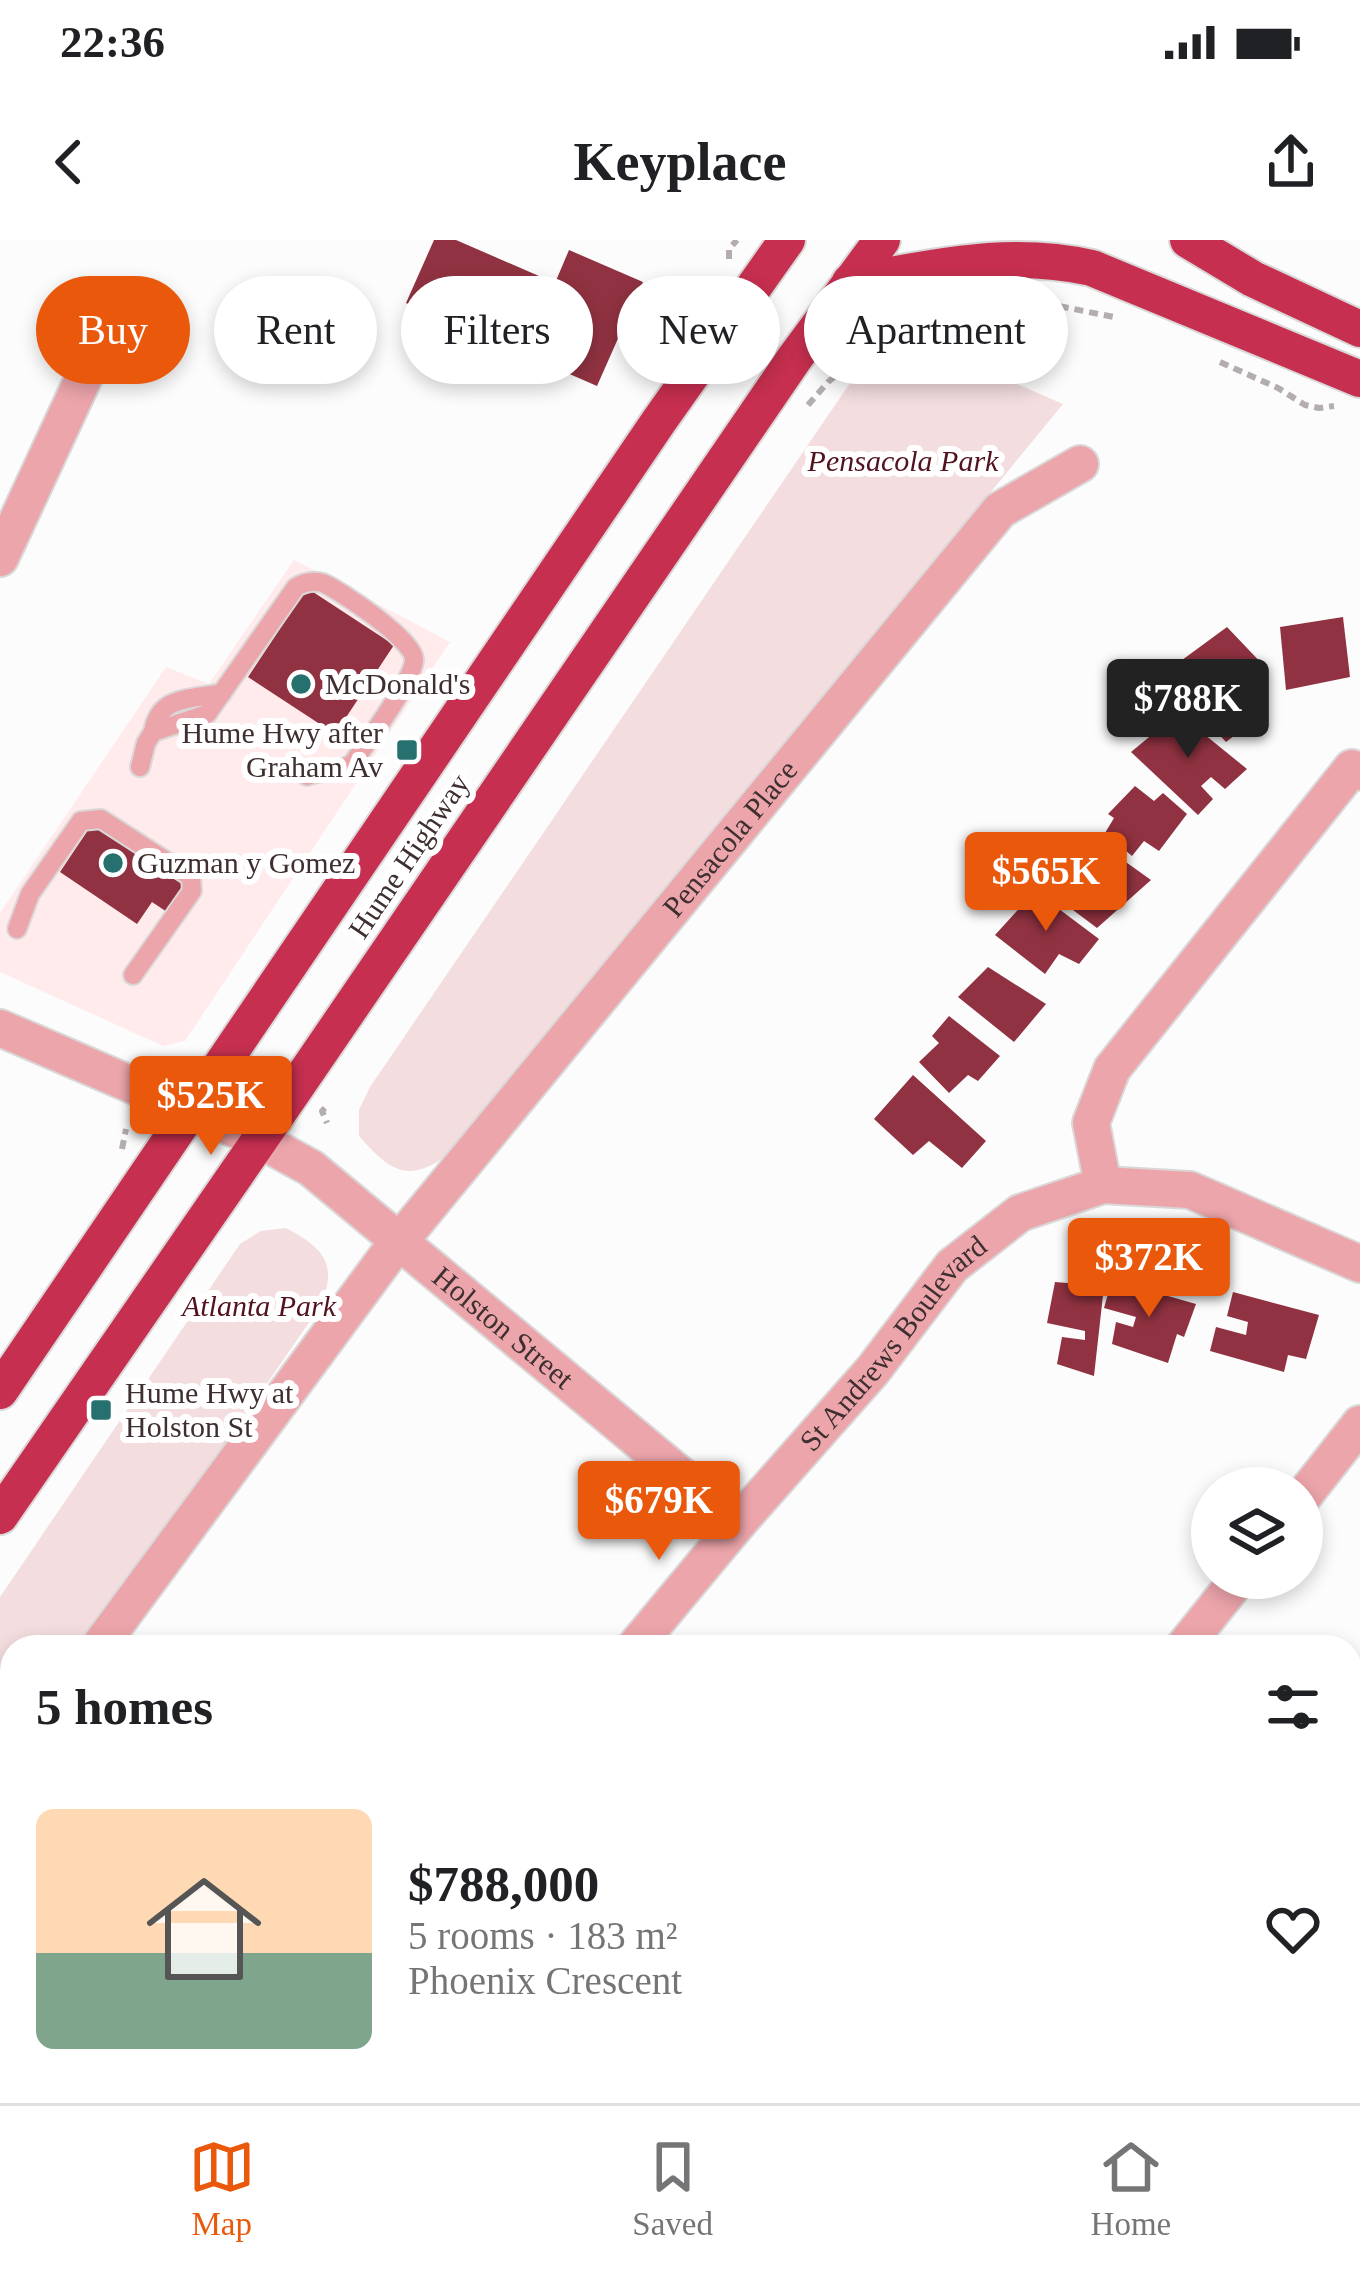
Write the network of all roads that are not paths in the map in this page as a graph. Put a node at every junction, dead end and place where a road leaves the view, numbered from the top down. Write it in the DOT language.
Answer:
graph roads {
  1 [pos="787,240"];
  2 [pos="883,240"];
  3 [pos="1188,240"];
  4 [pos="855,276"];
  5 [pos="886,276"];
  6 [pos="1360,329"];
  7 [pos="804,345"];
  8 [pos="81,384"];
  9 [pos="1354,394"];
  10 [pos="1080,464"];
  11 [pos="0,558"];
  12 [pos="140,767"];
  13 [pos="1360,772"];
  14 [pos="307,776"];
  15 [pos="16,928"];
  16 [pos="133,975"];
  17 [pos="0,1028"];
  18 [pos="189,1110"];
  19 [pos="260,1141"];
  20 [pos="1103,1185"];
  21 [pos="401,1240"];
  22 [pos="1360,1264"];
  23 [pos="0,1391"];
  24 [pos="1360,1424"];
  25 [pos="1323,1471"];
  26 [pos="0,1516"];
  27 [pos="738,1523"];
  28 [pos="1222,1599"];
  29 [pos="108,1635"];
  30 [pos="645,1635"];
  31 [pos="1194,1635"];
  1 -- 18 [label="highway, Hume Highway"];
  2 -- 4 [label="highway, Hume Highway"];
  3 -- 6 [label="highway"];
  5 -- 9 [label="highway"];
  7 -- 19 [label="highway, Hume Highway"];
  8 -- 11 [label="street"];
  10 -- 21 [label="street, Pensacola Place"];
  12 -- 14 [label="lane"];
  13 -- 20 [label="street"];
  15 -- 16 [label="lane"];
  17 -- 18 [label="street, Holston Street"];
  18 -- 19 [label="street, Holston Street"];
  18 -- 23 [label="highway, Hume Highway"];
  19 -- 21 [label="street, Holston Street"];
  19 -- 26 [label="highway, Hume Highway"];
  20 -- 22 [label="street, St Andrews Boulevard"];
  20 -- 27 [label="street, St Andrews Boulevard"];
  21 -- 27 [label="street, Holston Street"];
  21 -- 29 [label="street, Pensacola Place"];
  24 -- 25 [label="street"];
  27 -- 30 [label="street, St Andrews Boulevard"];
  28 -- 31 [label="street"];
}
